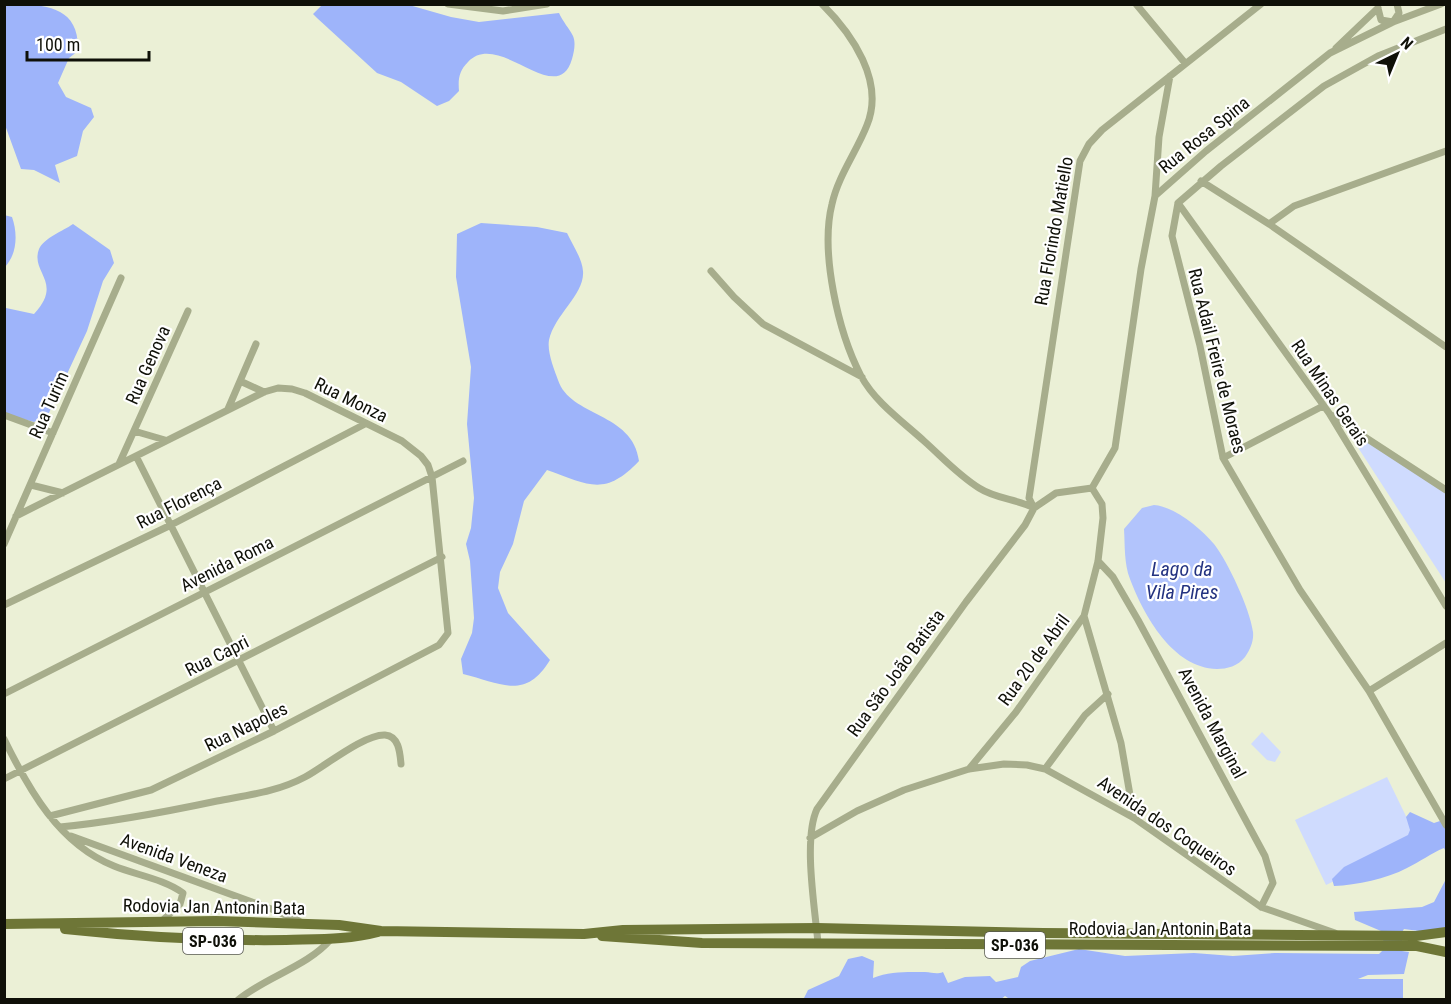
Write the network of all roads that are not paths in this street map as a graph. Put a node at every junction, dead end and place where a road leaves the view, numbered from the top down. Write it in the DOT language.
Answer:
graph roads {
  1 [pos="448,4"];
  2 [pos="547,4"];
  3 [pos="822,4"];
  4 [pos="1136,4"];
  5 [pos="1261,4"];
  6 [pos="1397,4"];
  7 [pos="1441,4"];
  8 [pos="465,6"];
  9 [pos="1378,6"];
  10 [pos="1393,22"];
  11 [pos="1446,29"];
  12 [pos="1330,53"];
  13 [pos="1185,63"];
  14 [pos="1170,76"];
  15 [pos="1446,151"];
  16 [pos="1201,181"];
  17 [pos="1155,196"];
  18 [pos="1178,203"];
  19 [pos="1269,225"];
  20 [pos="711,271"];
  21 [pos="121,278"];
  22 [pos="188,311"];
  23 [pos="256,344"];
  24 [pos="1446,347"];
  25 [pos="862,377"];
  26 [pos="240,381"];
  27 [pos="264,392"];
  28 [pos="1323,406"];
  29 [pos="228,409"];
  30 [pos="1329,413"];
  31 [pos="4,415"];
  32 [pos="365,424"];
  33 [pos="134,431"];
  34 [pos="53,433"];
  35 [pos="165,440"];
  36 [pos="136,456"];
  37 [pos="1223,458"];
  38 [pos="463,461"];
  39 [pos="119,464"];
  40 [pos="432,477"];
  41 [pos="31,485"];
  42 [pos="1092,488"];
  43 [pos="1446,490"];
  44 [pos="63,493"];
  45 [pos="1034,508"];
  46 [pos="16,516"];
  47 [pos="171,525"];
  48 [pos="4,544"];
  49 [pos="442,557"];
  50 [pos="1098,561"];
  51 [pos="204,592"];
  52 [pos="6,602"];
  53 [pos="1446,606"];
  54 [pos="1084,616"];
  55 [pos="445,639"];
  56 [pos="1446,643"];
  57 [pos="240,662"];
  58 [pos="1369,691"];
  59 [pos="4,694"];
  60 [pos="1108,694"];
  61 [pos="274,731"];
  62 [pos="4,739"];
  63 [pos="401,764"];
  64 [pos="969,769"];
  65 [pos="1045,769"];
  66 [pos="20,771"];
  67 [pos="4,779"];
  68 [pos="50,816"];
  69 [pos="1134,818"];
  70 [pos="1446,825"];
  71 [pos="60,827"];
  72 [pos="66,834"];
  73 [pos="810,838"];
  74 [pos="1261,907"];
  75 [pos="162,921"];
  76 [pos="4,924"];
  77 [pos="304,924"];
  78 [pos="45,925"];
  79 [pos="817,928"];
  80 [pos="381,931"];
  81 [pos="1446,932"];
  82 [pos="584,934"];
  83 [pos="1337,934"];
  84 [pos="165,939"];
  85 [pos="303,939"];
  86 [pos="331,939"];
  87 [pos="818,944"];
  88 [pos="1446,952"];
  89 [pos="238,999"];
  1 -- 8 [label="street"];
  2 -- 8 [label="street"];
  3 -- 25 [label="street"];
  4 -- 13 [label="street"];
  5 -- 13 [label="street, Rua Florindo Matiello"];
  6 -- 10 [label="street"];
  7 -- 10 [label="street, Rua Rosa Spina"];
  9 -- 10 [label="street"];
  9 -- 12 [label="street"];
  10 -- 12 [label="street, Rua Rosa Spina"];
  11 -- 16 [label="street"];
  12 -- 17 [label="street, Rua Rosa Spina"];
  13 -- 14 [label="street, Rua Florindo Matiello"];
  14 -- 17 [label="street"];
  14 -- 45 [label="street, Rua Florindo Matiello"];
  15 -- 19 [label="street"];
  16 -- 18 [label="street"];
  16 -- 19 [label="street"];
  17 -- 42 [label="street, Rua Rosa Spina"];
  18 -- 28 [label="street, Rua Minas Gerais"];
  18 -- 37 [label="street, Rua Adail Freire de Moraes"];
  19 -- 24 [label="street"];
  20 -- 25 [label="street"];
  21 -- 34 [label="street, Rua Turim"];
  22 -- 33 [label="street, Rua Genova"];
  23 -- 26 [label="street"];
  25 -- 45 [label="street"];
  26 -- 27 [label="street"];
  26 -- 29 [label="street"];
  27 -- 29 [label="street, Rua Monza"];
  27 -- 32 [label="street, Rua Monza"];
  28 -- 30 [label="street, Rua Minas Gerais"];
  28 -- 37 [label="street"];
  29 -- 35 [label="street, Rua Monza"];
  30 -- 43 [label="street"];
  30 -- 53 [label="street, Rua Minas Gerais"];
  31 -- 34 [label="street"];
  32 -- 40 [label="street, Rua Monza"];
  32 -- 47 [label="street, Rua Florença"];
  33 -- 35 [label="street, Rua Genova"];
  33 -- 39 [label="street, Rua Genova"];
  34 -- 41 [label="street, Rua Turim"];
  35 -- 36 [label="street, Rua Monza"];
  36 -- 39 [label="street, Rua Monza"];
  36 -- 47 [label="street"];
  37 -- 58 [label="street, Rua Adail Freire de Moraes"];
  38 -- 40 [label="street, Avenida Roma"];
  39 -- 44 [label="street, Rua Monza"];
  40 -- 49 [label="street, Rua Monza"];
  40 -- 51 [label="street, Avenida Roma"];
  41 -- 44 [label="street"];
  41 -- 46 [label="street, Rua Turim"];
  42 -- 45 [label="street, Rua São João Batista"];
  42 -- 50 [label="street, Rua 20 de Abril"];
  44 -- 46 [label="street, Rua Monza"];
  45 -- 73 [label="street, Rua São João Batista"];
  46 -- 48 [label="street, Rua Turim"];
  47 -- 51 [label="street"];
  47 -- 52 [label="street, Rua Florença"];
  49 -- 55 [label="street, Rua Monza"];
  49 -- 57 [label="street, Rua Capri"];
  50 -- 54 [label="street, Rua 20 de Abril"];
  50 -- 74 [label="street, Avenida Marginal"];
  51 -- 57 [label="street"];
  51 -- 59 [label="street, Avenida Roma"];
  54 -- 60 [label="street"];
  54 -- 64 [label="street, Rua 20 de Abril"];
  55 -- 61 [label="street, Rua Napoles"];
  56 -- 58 [label="street"];
  57 -- 61 [label="street"];
  57 -- 66 [label="street, Rua Capri"];
  58 -- 70 [label="street, Rua Adail Freire de Moraes"];
  60 -- 65 [label="street"];
  60 -- 69 [label="street"];
  61 -- 68 [label="street, Rua Napoles"];
  62 -- 66 [label="street, Avenida Veneza"];
  63 -- 71 [label="street"];
  64 -- 65 [label="street, Avenida dos Coqueiros"];
  64 -- 73 [label="street, Avenida dos Coqueiros"];
  65 -- 69 [label="street, Avenida dos Coqueiros"];
  66 -- 67 [label="street, Rua Capri"];
  66 -- 68 [label="street, Avenida Veneza"];
  68 -- 71 [label="street, Avenida Veneza"];
  69 -- 74 [label="street, Avenida dos Coqueiros"];
  71 -- 72 [label="street, Avenida Veneza"];
  72 -- 75 [label="street, Avenida Veneza"];
  72 -- 77 [label="street, Avenida Veneza"];
  73 -- 79 [label="street, Rua São João Batista"];
  74 -- 83 [label="street, Avenida dos Coqueiros"];
  75 -- 77 [label="main road, Rodovia Jan Antonin Bata / SP-036"];
  75 -- 78 [label="main road, Rodovia Jan Antonin Bata / SP-036"];
  75 -- 84 [label="main road"];
  76 -- 78 [label="main road, Rodovia Jan Antonin Bata / SP-036"];
  77 -- 80 [label="main road, Rodovia Jan Antonin Bata / SP-036"];
  77 -- 85 [label="main road"];
  78 -- 84 [label="main road, Rodovia Jan Antonin Bata / SP-036"];
  79 -- 82 [label="main road, Rodovia Jan Antonin Bata / SP-036"];
  79 -- 83 [label="main road, Rodovia Jan Antonin Bata / SP-036"];
  79 -- 87 [label="street, Rua São João Batista"];
  80 -- 82 [label="main road, Rodovia Jan Antonin Bata / SP-036"];
  80 -- 86 [label="main road, Rodovia Jan Antonin Bata / SP-036"];
  81 -- 83 [label="main road, Rodovia Jan Antonin Bata / SP-036"];
  82 -- 87 [label="main road, Rodovia Jan Antonin Bata / SP-036"];
  84 -- 85 [label="main road, Rodovia Jan Antonin Bata / SP-036"];
  85 -- 86 [label="main road, Rodovia Jan Antonin Bata / SP-036"];
  86 -- 89 [label="street"];
  87 -- 88 [label="main road, Rodovia Jan Antonin Bata / SP-036"];
}
